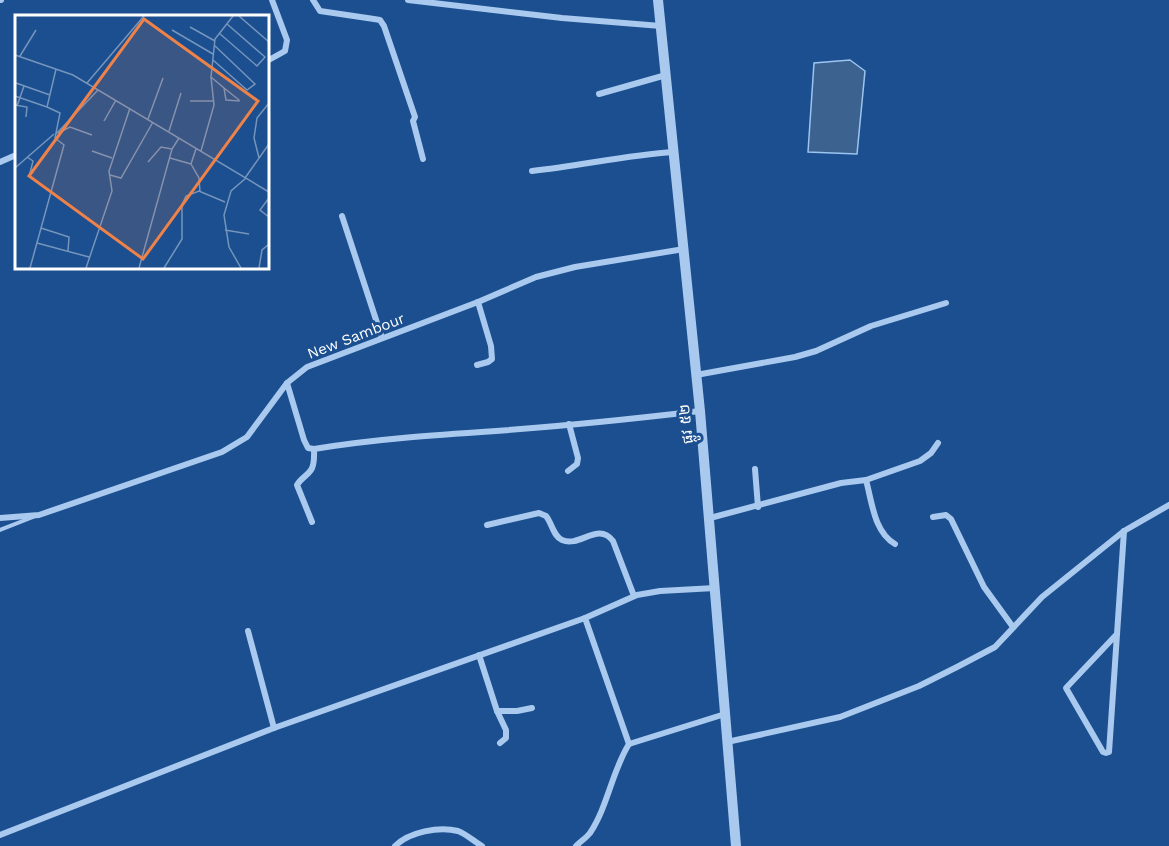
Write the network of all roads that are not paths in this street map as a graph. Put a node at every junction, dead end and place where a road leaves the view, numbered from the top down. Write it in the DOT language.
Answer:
graph roads {
  1 [pos="272,0"];
  2 [pos="313,0"];
  3 [pos="408,0"];
  4 [pos="658,0"];
  5 [pos="661,26"];
  6 [pos="268,60"];
  7 [pos="666,75"];
  8 [pos="598,94"];
  9 [pos="674,152"];
  10 [pos="15,155"];
  11 [pos="423,159"];
  12 [pos="0,162"];
  13 [pos="532,171"];
  14 [pos="342,216"];
  15 [pos="684,249"];
  16 [pos="478,302"];
  17 [pos="946,303"];
  18 [pos="382,338"];
  19 [pos="477,365"];
  20 [pos="696,375"];
  21 [pos="287,383"];
  22 [pos="700,411"];
  23 [pos="569,424"];
  24 [pos="938,443"];
  25 [pos="314,449"];
  26 [pos="755,470"];
  27 [pos="568,471"];
  28 [pos="866,480"];
  29 [pos="1169,504"];
  30 [pos="758,507"];
  31 [pos="39,515"];
  32 [pos="933,517"];
  33 [pos="0,518"];
  34 [pos="710,518"];
  35 [pos="312,522"];
  36 [pos="487,525"];
  37 [pos="0,530"];
  38 [pos="1124,531"];
  39 [pos="895,544"];
  40 [pos="715,588"];
  41 [pos="634,596"];
  42 [pos="585,618"];
  43 [pos="1014,627"];
  44 [pos="248,631"];
  45 [pos="1118,634"];
  46 [pos="479,656"];
  47 [pos="532,708"];
  48 [pos="496,711"];
  49 [pos="725,714"];
  50 [pos="274,728"];
  51 [pos="727,742"];
  52 [pos="500,743"];
  53 [pos="629,744"];
  54 [pos="0,835"];
  55 [pos="395,846"];
  56 [pos="482,846"];
  57 [pos="576,846"];
  58 [pos="736,846"];
  1 -- 6 [label="street"];
  2 -- 11 [label="street"];
  3 -- 5 [label="street"];
  4 -- 5 [label="street, ផ្លូវ ៥២"];
  5 -- 7 [label="street, ផ្លូវ ៥២"];
  7 -- 8 [label="street"];
  7 -- 9 [label="street, ផ្លូវ ៥២"];
  9 -- 13 [label="street"];
  9 -- 15 [label="street, ផ្លូវ ៥២"];
  10 -- 12 [label="street"];
  14 -- 18 [label="street"];
  15 -- 16 [label="street, New Sambour"];
  15 -- 20 [label="street, ផ្លូវ ៥២"];
  16 -- 18 [label="street, New Sambour"];
  16 -- 19 [label="street"];
  17 -- 20 [label="street"];
  18 -- 21 [label="street, New Sambour"];
  20 -- 22 [label="street, ផ្លូវ ៥២"];
  21 -- 25 [label="street"];
  21 -- 31 [label="street, New Sambour"];
  22 -- 23 [label="street"];
  22 -- 34 [label="street, ផ្លូវ ៥២"];
  23 -- 25 [label="street"];
  23 -- 27 [label="street"];
  24 -- 28 [label="street"];
  25 -- 35 [label="street"];
  26 -- 30 [label="street"];
  28 -- 30 [label="street"];
  28 -- 39 [label="street"];
  29 -- 38 [label="street"];
  30 -- 34 [label="street"];
  31 -- 33 [label="street, New Sambour"];
  31 -- 37 [label="lane"];
  32 -- 43 [label="street"];
  34 -- 40 [label="street, ផ្លូវ ៥២"];
  36 -- 41 [label="street"];
  38 -- 43 [label="street"];
  38 -- 45 [label="street"];
  40 -- 41 [label="street"];
  40 -- 49 [label="street, ផ្លូវ ៥២"];
  41 -- 42 [label="street"];
  42 -- 46 [label="street"];
  42 -- 53 [label="street"];
  43 -- 51 [label="street"];
  44 -- 50 [label="street"];
  45 -- 45 [label="street"];
  46 -- 48 [label="street"];
  46 -- 50 [label="street"];
  47 -- 48 [label="street"];
  48 -- 52 [label="street"];
  49 -- 51 [label="street, ផ្លូវ ៥២"];
  49 -- 53 [label="street"];
  50 -- 54 [label="street"];
  51 -- 58 [label="street, ផ្លូវ ៥២"];
  53 -- 57 [label="street"];
  55 -- 56 [label="street"];
}
